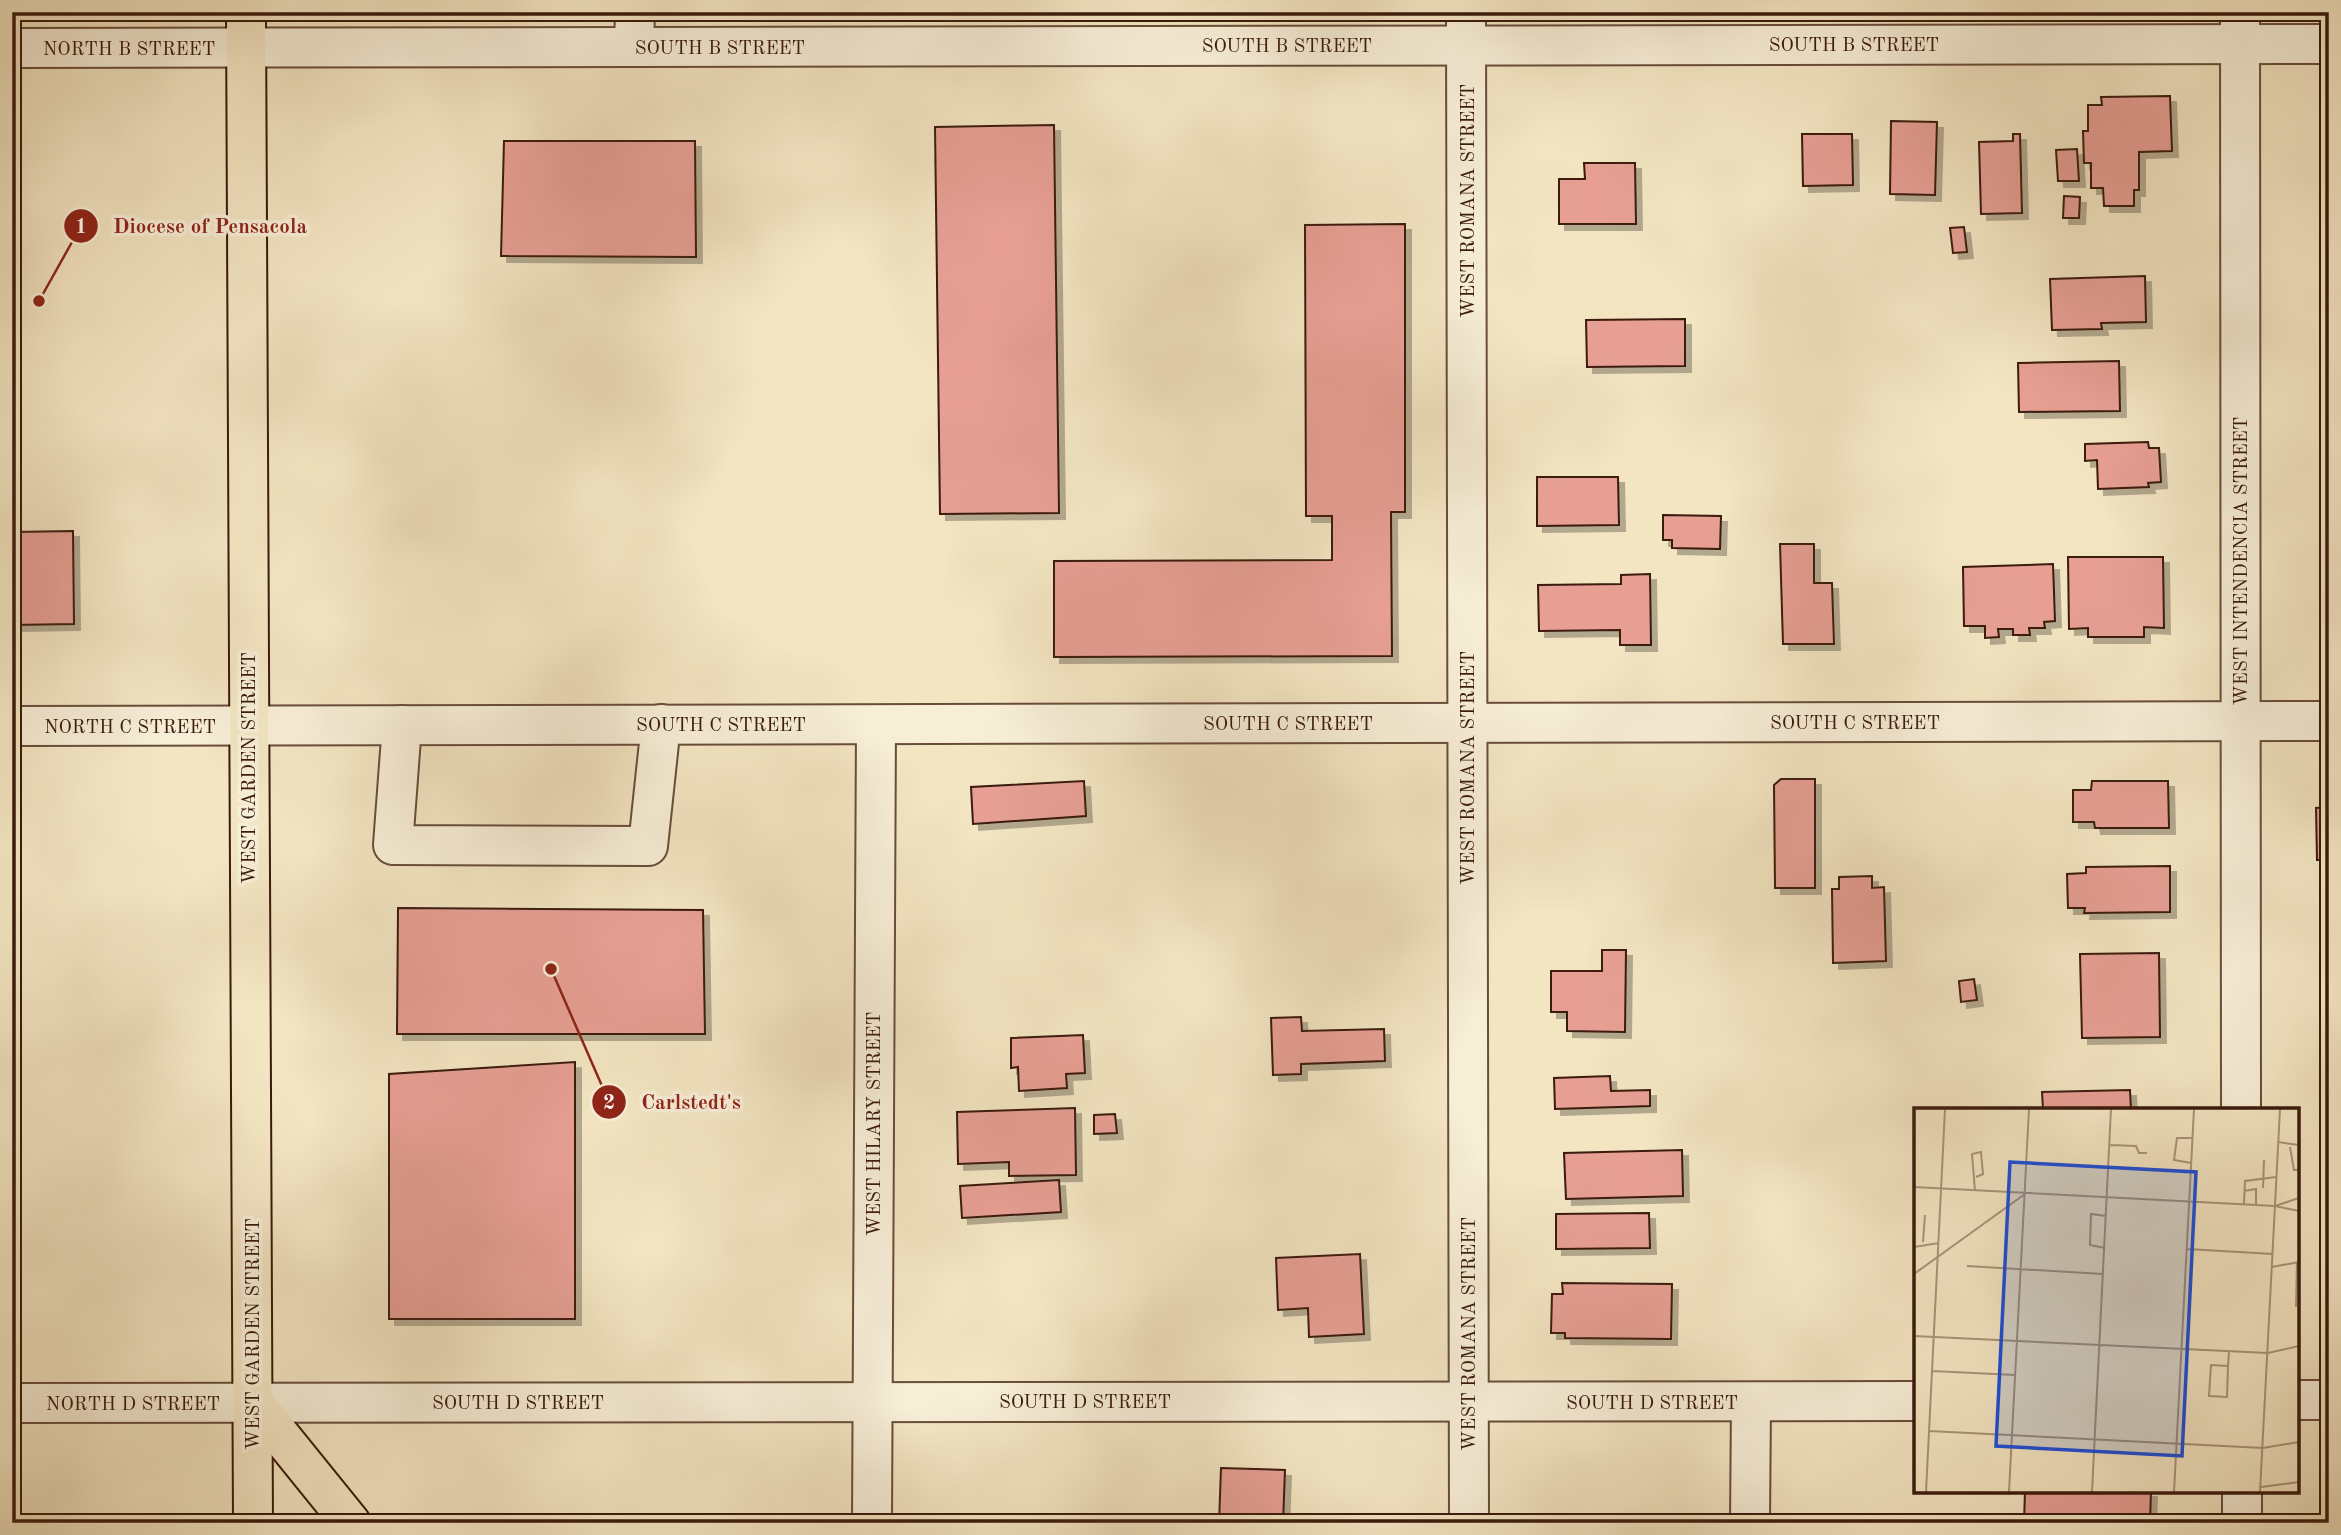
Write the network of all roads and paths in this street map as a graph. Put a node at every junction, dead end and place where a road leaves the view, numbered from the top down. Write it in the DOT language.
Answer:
graph roads {
  1 [pos="2240,28"];
  2 [pos="635,29"];
  3 [pos="1466,29"];
  4 [pos="246,30"];
  5 [pos="2329,44"];
  6 [pos="12,48"];
  7 [pos="2241,721"];
  8 [pos="2329,721"];
  9 [pos="1467,723"];
  10 [pos="661,724"];
  11 [pos="402,725"];
  12 [pos="876,725"];
  13 [pos="12,726"];
  14 [pos="247,726"];
  15 [pos="2241,1108"];
  16 [pos="872,1400"];
  17 [pos="2299,1400"];
  18 [pos="2329,1400"];
  19 [pos="1468,1401"];
  20 [pos="1914,1401"];
  21 [pos="1751,1402"];
  22 [pos="12,1403"];
  23 [pos="254,1403"];
  24 [pos="2242,1493"];
  25 [pos="253,1523"];
  26 [pos="351,1523"];
  27 [pos="872,1523"];
  28 [pos="1469,1523"];
  29 [pos="1750,1523"];
  30 [pos="2242,1523"];
  1 -- 3 [label="street, SOUTH B STREET"];
  1 -- 5 [label="street, SOUTH B STREET"];
  1 -- 7 [label="street, WEST INTENDENCIA STREET"];
  2 -- 3 [label="street, SOUTH B STREET"];
  2 -- 4 [label="street, SOUTH B STREET"];
  3 -- 9 [label="street, WEST ROMANA STREET"];
  4 -- 6 [label="street, NORTH B STREET"];
  4 -- 14 [label="main road, WEST GARDEN STREET"];
  7 -- 8 [label="street, SOUTH C STREET"];
  7 -- 9 [label="street, SOUTH C STREET"];
  7 -- 15 [label="street, WEST INTENDENCIA STREET"];
  9 -- 12 [label="street, SOUTH C STREET"];
  9 -- 19 [label="street, WEST ROMANA STREET"];
  10 -- 11 [label="street, SOUTH C STREET"];
  10 -- 11 [label="street"];
  10 -- 12 [label="street, SOUTH C STREET"];
  11 -- 14 [label="street, SOUTH C STREET"];
  12 -- 16 [label="street, WEST HILARY STREET"];
  13 -- 14 [label="street, NORTH C STREET"];
  14 -- 23 [label="main road, WEST GARDEN STREET"];
  16 -- 19 [label="street, SOUTH D STREET"];
  16 -- 23 [label="street, SOUTH D STREET"];
  16 -- 27 [label="street, WEST HILARY STREET"];
  17 -- 18 [label="street"];
  19 -- 21 [label="street, SOUTH D STREET"];
  19 -- 28 [label="street, WEST ROMANA STREET"];
  20 -- 21 [label="street, SOUTH D STREET"];
  21 -- 29 [label="street"];
  22 -- 23 [label="street, NORTH D STREET"];
  23 -- 25 [label="main road, WEST GARDEN STREET"];
  23 -- 26 [label="main road"];
  24 -- 30 [label="street"];
}
